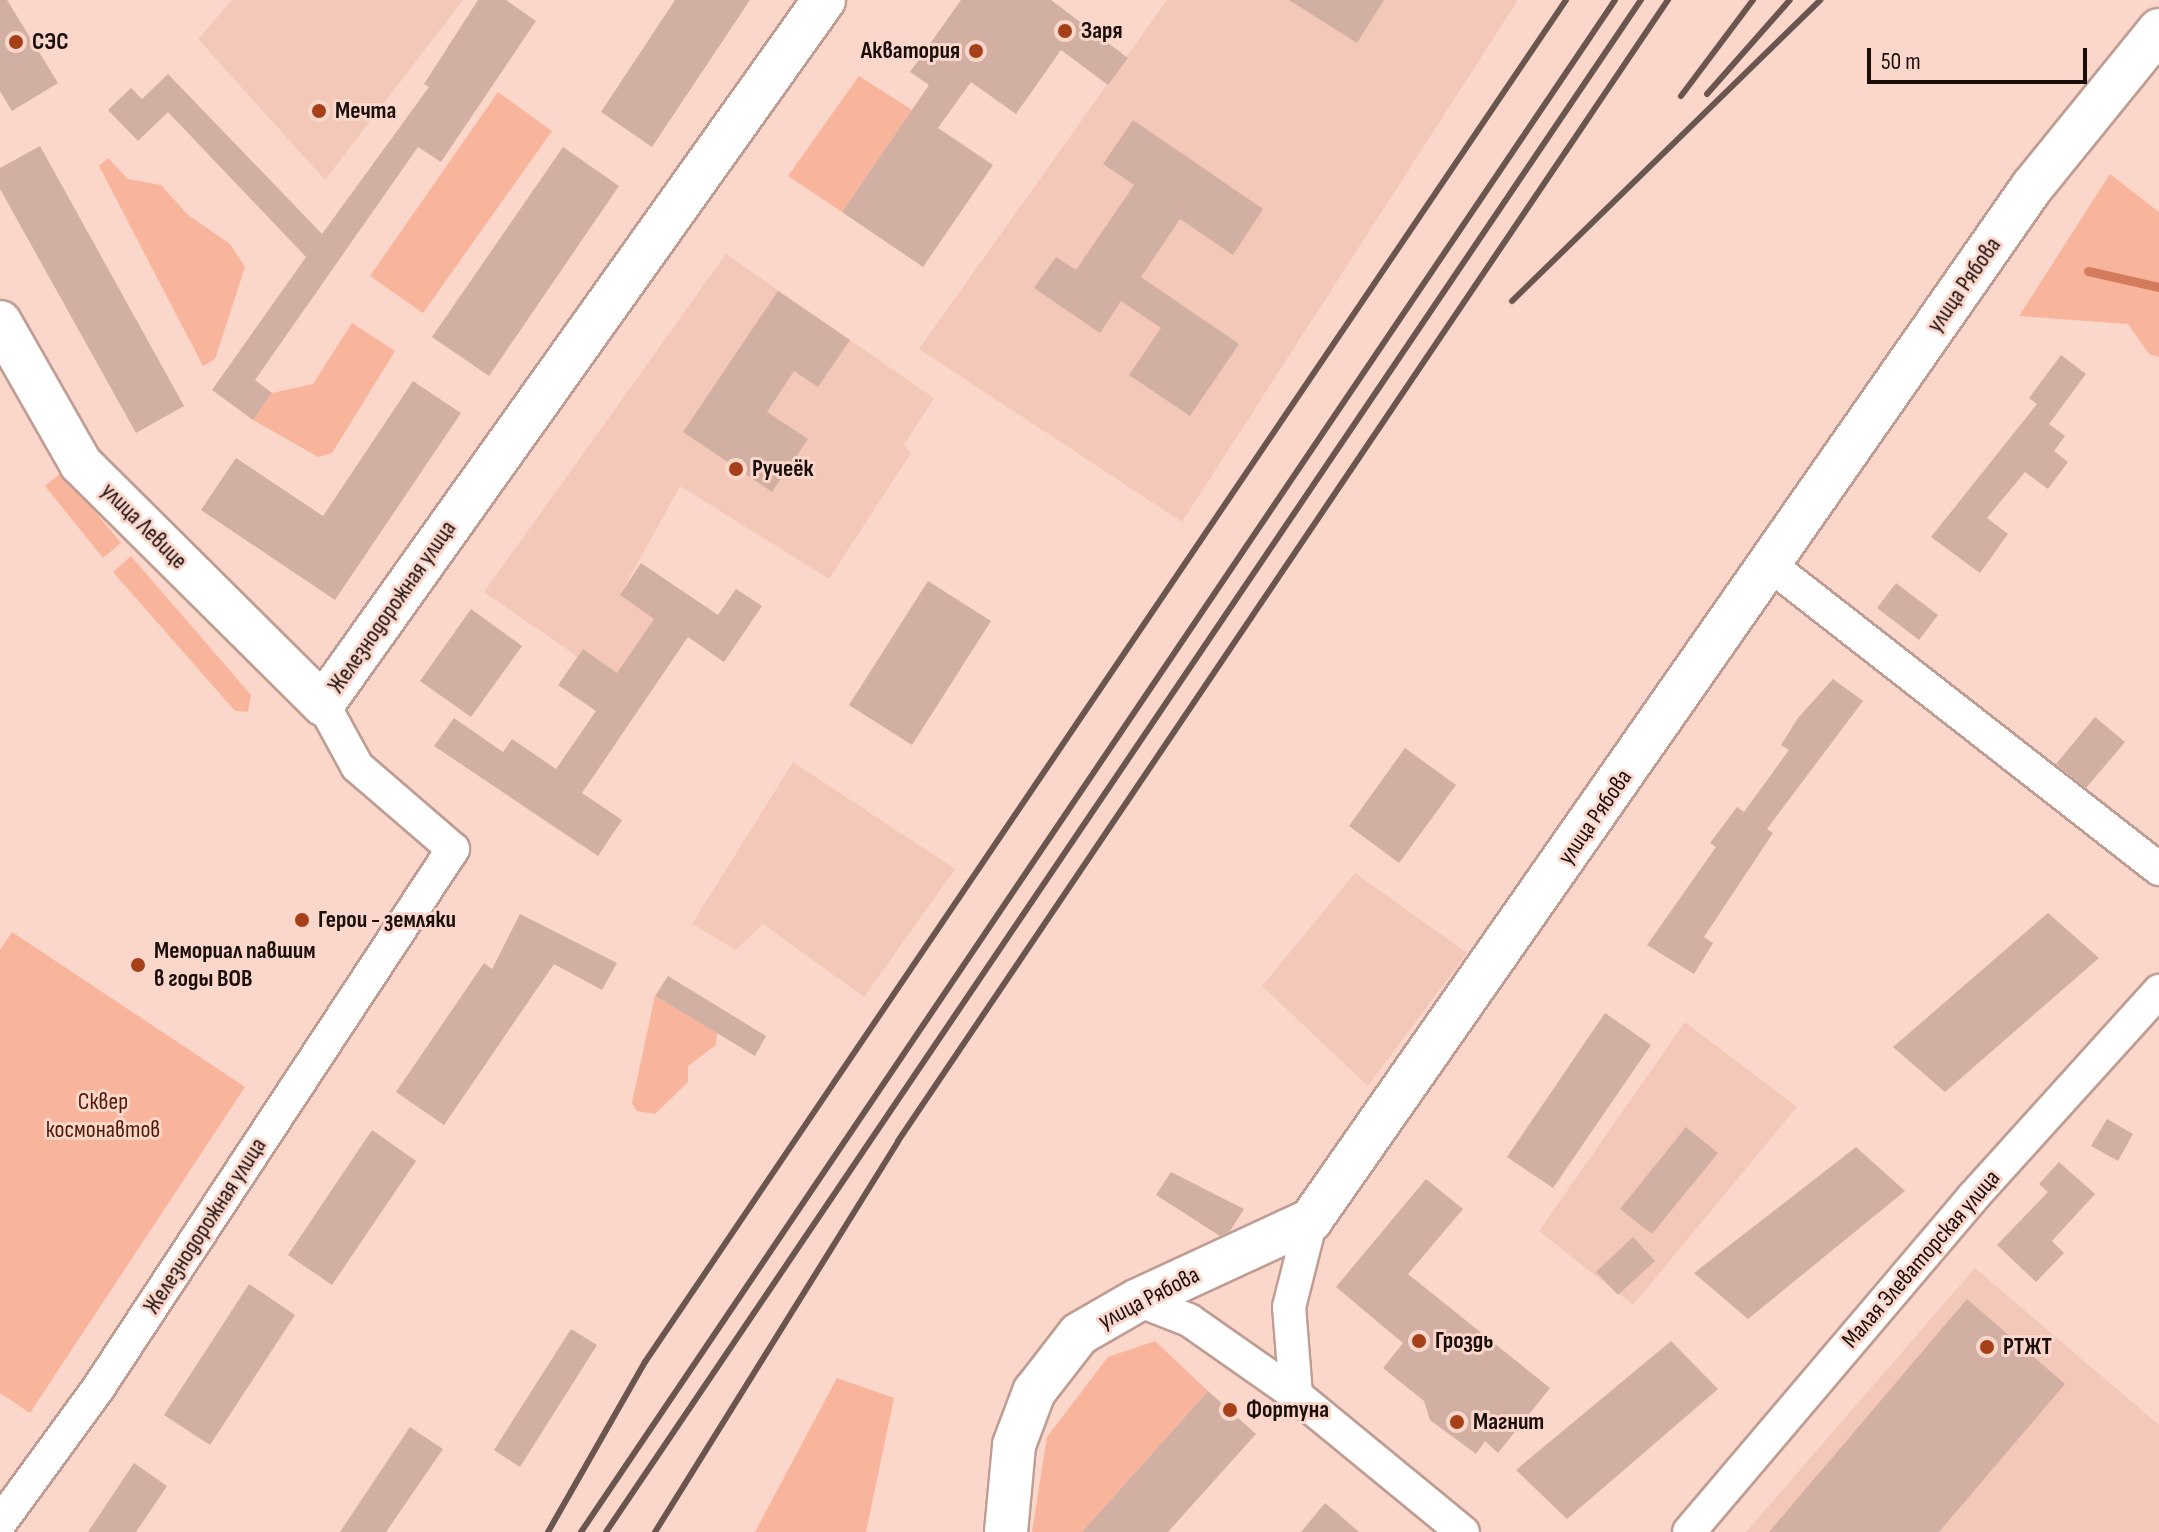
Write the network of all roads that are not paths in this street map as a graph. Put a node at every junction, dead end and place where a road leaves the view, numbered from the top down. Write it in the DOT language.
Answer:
graph roads {
  1 [pos="824,0"];
  2 [pos="2159,30"];
  3 [pos="0,322"];
  4 [pos="1770,565"];
  5 [pos="323,704"];
  6 [pos="2159,869"];
  7 [pos="2159,991"];
  8 [pos="1311,1220"];
  9 [pos="1138,1300"];
  10 [pos="1296,1395"];
  11 [pos="0,1523"];
  12 [pos="1006,1532"];
  13 [pos="1463,1532"];
  14 [pos="1689,1532"];
  1 -- 5 [label="street, Железнодорожная улица"];
  2 -- 4 [label="street, улица Рябова"];
  3 -- 5 [label="street, улица Левице"];
  4 -- 6 [label="street"];
  4 -- 8 [label="street, улица Рябова"];
  5 -- 11 [label="street, Железнодорожная улица"];
  7 -- 14 [label="street, Малая Элеваторская улица"];
  8 -- 9 [label="street, улица Рябова"];
  8 -- 10 [label="street"];
  9 -- 10 [label="street"];
  9 -- 12 [label="street, улица Рябова"];
  10 -- 13 [label="street"];
}
